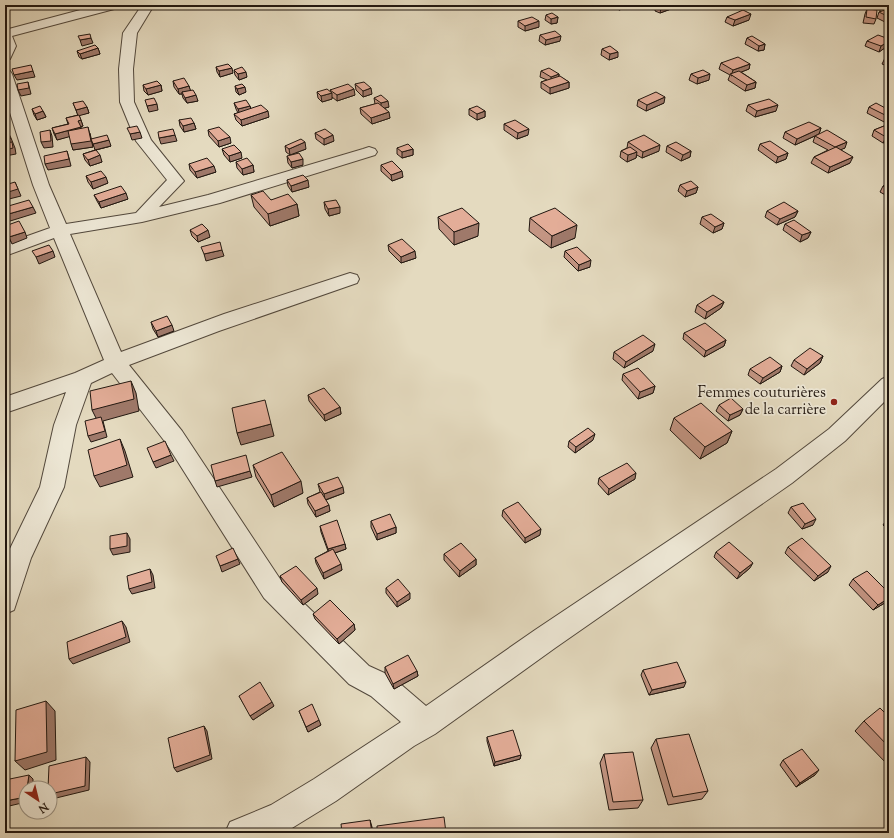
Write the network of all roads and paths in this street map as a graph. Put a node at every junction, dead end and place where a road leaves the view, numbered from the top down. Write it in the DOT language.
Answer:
graph roads {
  1 [pos="114,5"];
  2 [pos="148,5"];
  3 [pos="880,5"];
  4 [pos="889,10"];
  5 [pos="5,56"];
  6 [pos="5,74"];
  7 [pos="368,152"];
  8 [pos="142,217"];
  9 [pos="60,230"];
  10 [pos="5,250"];
  11 [pos="350,279"];
  12 [pos="115,362"];
  13 [pos="82,378"];
  14 [pos="889,384"];
  15 [pos="5,405"];
  16 [pos="5,602"];
  17 [pos="425,724"];
  18 [pos="241,833"];
  1 -- 5 [label="street"];
  2 -- 8 [label="street"];
  3 -- 4 [label="street"];
  6 -- 9 [label="street"];
  7 -- 8 [label="street"];
  8 -- 9 [label="street"];
  9 -- 10 [label="street"];
  9 -- 12 [label="street"];
  11 -- 12 [label="street"];
  12 -- 13 [label="street"];
  12 -- 17 [label="street"];
  13 -- 15 [label="street"];
  13 -- 16 [label="street"];
  14 -- 17 [label="street"];
  17 -- 18 [label="street"];
}
